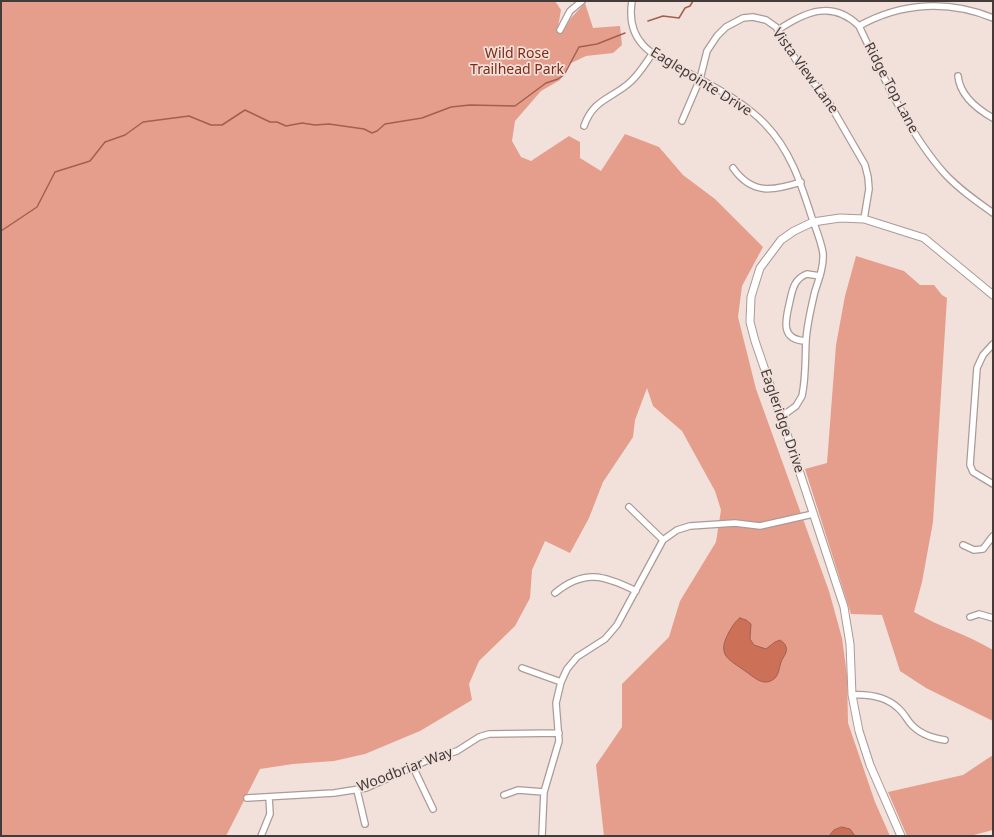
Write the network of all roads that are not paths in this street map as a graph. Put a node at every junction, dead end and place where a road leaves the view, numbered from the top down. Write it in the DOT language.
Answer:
graph roads {
  1 [pos="582,1"];
  2 [pos="632,1"];
  3 [pos="993,18"];
  4 [pos="859,26"];
  5 [pos="560,30"];
  6 [pos="778,30"];
  7 [pos="652,54"];
  8 [pos="958,76"];
  9 [pos="700,79"];
  10 [pos="993,118"];
  11 [pos="682,121"];
  12 [pos="584,126"];
  13 [pos="733,168"];
  14 [pos="801,182"];
  15 [pos="993,213"];
  16 [pos="864,219"];
  17 [pos="814,222"];
  18 [pos="820,276"];
  19 [pos="993,295"];
  20 [pos="806,341"];
  21 [pos="993,344"];
  22 [pos="781,417"];
  23 [pos="993,484"];
  24 [pos="629,507"];
  25 [pos="813,514"];
  26 [pos="993,536"];
  27 [pos="663,540"];
  28 [pos="963,545"];
  29 [pos="636,591"];
  30 [pos="555,593"];
  31 [pos="970,617"];
  32 [pos="993,618"];
  33 [pos="522,668"];
  34 [pos="561,682"];
  35 [pos="852,695"];
  36 [pos="559,733"];
  37 [pos="945,740"];
  38 [pos="413,767"];
  39 [pos="358,790"];
  40 [pos="544,792"];
  41 [pos="504,795"];
  42 [pos="269,797"];
  43 [pos="247,798"];
  44 [pos="433,809"];
  45 [pos="365,824"];
  46 [pos="261,836"];
  47 [pos="542,836"];
  48 [pos="900,836"];
  1 -- 5 [label="street"];
  2 -- 7 [label="street, Eaglepointe Drive"];
  3 -- 4 [label="street"];
  4 -- 6 [label="street, Ridge Top Lane"];
  4 -- 15 [label="street, Ridge Top Lane"];
  6 -- 9 [label="street, Vista View Lane"];
  6 -- 16 [label="street, Vista View Lane"];
  7 -- 9 [label="street, Eaglepointe Drive"];
  7 -- 12 [label="street"];
  8 -- 10 [label="street"];
  9 -- 11 [label="street, Vista View Lane"];
  9 -- 14 [label="street, Eaglepointe Drive"];
  13 -- 14 [label="street"];
  14 -- 17 [label="street, Eaglepointe Drive"];
  16 -- 17 [label="main road, Eagleridge Drive"];
  16 -- 19 [label="main road, Eagleridge Drive"];
  17 -- 18 [label="street, Eaglepointe Drive"];
  17 -- 22 [label="main road, Eagleridge Drive"];
  18 -- 20 [label="street, Eaglepointe Drive"];
  18 -- 20 [label="street"];
  20 -- 22 [label="street, Eaglepointe Drive"];
  21 -- 23 [label="street"];
  22 -- 25 [label="main road, Eagleridge Drive"];
  24 -- 27 [label="street"];
  25 -- 27 [label="street"];
  25 -- 35 [label="main road, Eagleridge Drive"];
  26 -- 28 [label="street"];
  27 -- 29 [label="street"];
  29 -- 30 [label="street"];
  29 -- 34 [label="street"];
  31 -- 32 [label="street"];
  33 -- 34 [label="street"];
  34 -- 36 [label="street"];
  35 -- 37 [label="street"];
  35 -- 48 [label="main road, Eagleridge Drive"];
  36 -- 38 [label="street, Woodbriar Way"];
  36 -- 40 [label="street"];
  38 -- 39 [label="street, Woodbriar Way"];
  38 -- 44 [label="street"];
  39 -- 42 [label="street, Woodbriar Way"];
  39 -- 45 [label="street"];
  40 -- 41 [label="street"];
  40 -- 47 [label="street"];
  42 -- 43 [label="street, Woodbriar Way"];
  42 -- 46 [label="street"];
}
